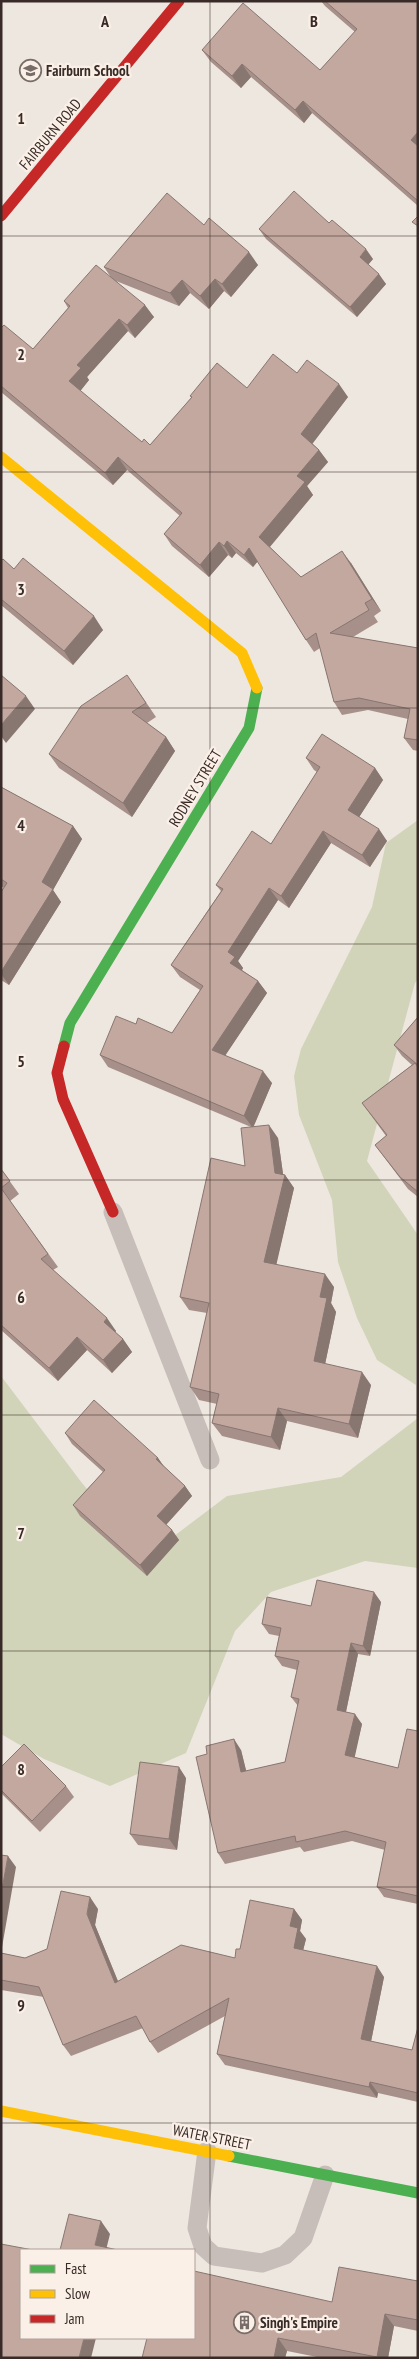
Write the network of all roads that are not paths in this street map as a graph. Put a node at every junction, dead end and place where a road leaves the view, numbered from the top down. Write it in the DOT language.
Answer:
graph roads {
  1 [pos="179,1"];
  2 [pos="1,216"];
  3 [pos="1,457"];
  4 [pos="113,1212"];
  5 [pos="210,1460"];
  6 [pos="1,2111"];
  7 [pos="207,2151"];
  8 [pos="324,2175"];
  9 [pos="418,2193"];
  1 -- 2 [label="street, FAIRBURN ROAD"];
  3 -- 4 [label="street, RODNEY STREET"];
  4 -- 5 [label="lane"];
  6 -- 7 [label="street, WATER STREET"];
  7 -- 8 [label="street, WATER STREET"];
  7 -- 8 [label="lane"];
  8 -- 9 [label="street, WATER STREET"];
}
